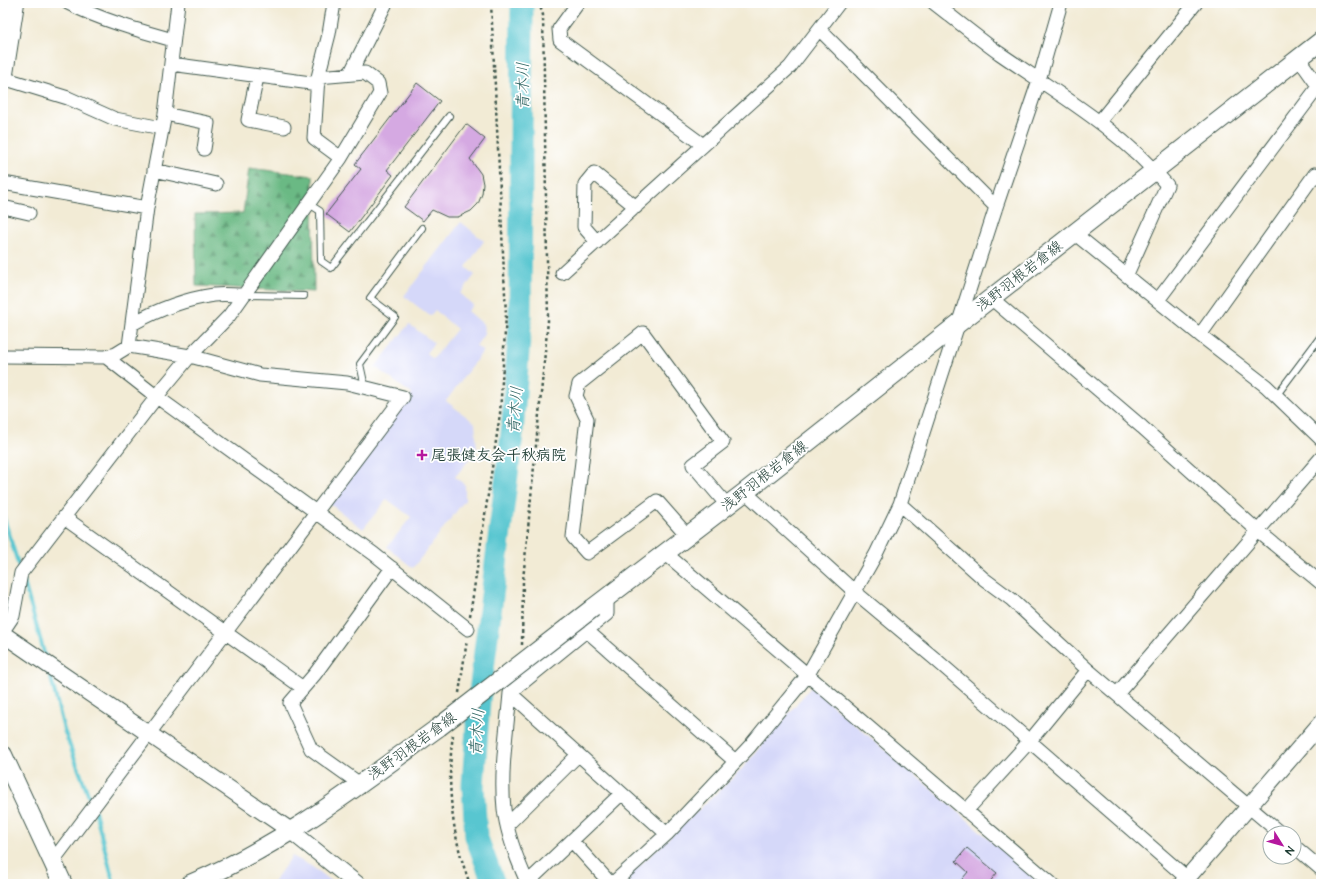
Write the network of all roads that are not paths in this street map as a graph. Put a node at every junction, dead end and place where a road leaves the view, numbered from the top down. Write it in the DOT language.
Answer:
graph roads {
  1 [pos="15,3"];
  2 [pos="68,3"];
  3 [pos="178,3"];
  4 [pos="334,3"];
  5 [pos="386,3"];
  6 [pos="578,3"];
  7 [pos="839,3"];
  8 [pos="934,3"];
  9 [pos="1061,3"];
  10 [pos="1196,3"];
  11 [pos="820,30"];
  12 [pos="173,40"];
  13 [pos="1321,41"];
  14 [pos="1299,59"];
  15 [pos="171,64"];
  16 [pos="350,74"];
  17 [pos="257,77"];
  18 [pos="3,79"];
  19 [pos="1039,80"];
  20 [pos="318,81"];
  21 [pos="1319,88"];
  22 [pos="165,114"];
  23 [pos="449,116"];
  24 [pos="1099,122"];
  25 [pos="284,127"];
  26 [pos="162,128"];
  27 [pos="703,145"];
  28 [pos="204,149"];
  29 [pos="341,158"];
  30 [pos="154,170"];
  31 [pos="1155,171"];
  32 [pos="1321,178"];
  33 [pos="3,183"];
  34 [pos="216,184"];
  35 [pos="309,204"];
  36 [pos="636,207"];
  37 [pos="996,207"];
  38 [pos="3,208"];
  39 [pos="148,208"];
  40 [pos="29,213"];
  41 [pos="422,228"];
  42 [pos="1074,233"];
  43 [pos="597,242"];
  44 [pos="562,273"];
  45 [pos="1127,274"];
  46 [pos="242,295"];
  47 [pos="304,296"];
  48 [pos="991,298"];
  49 [pos="1158,300"];
  50 [pos="959,322"];
  51 [pos="132,324"];
  52 [pos="1200,335"];
  53 [pos="1321,336"];
  54 [pos="129,346"];
  55 [pos="3,356"];
  56 [pos="190,356"];
  57 [pos="106,357"];
  58 [pos="365,387"];
  59 [pos="1276,396"];
  60 [pos="157,397"];
  61 [pos="1321,439"];
  62 [pos="1321,458"];
  63 [pos="744,492"];
  64 [pos="900,504"];
  65 [pos="728,505"];
  66 [pos="317,513"];
  67 [pos="64,517"];
  68 [pos="1258,531"];
  69 [pos="688,535"];
  70 [pos="665,553"];
  71 [pos="392,568"];
  72 [pos="1321,583"];
  73 [pos="855,592"];
  74 [pos="608,596"];
  75 [pos="468,629"];
  76 [pos="586,630"];
  77 [pos="3,631"];
  78 [pos="226,632"];
  79 [pos="3,634"];
  80 [pos="1088,670"];
  81 [pos="807,676"];
  82 [pos="303,688"];
  83 [pos="510,693"];
  84 [pos="1116,694"];
  85 [pos="1321,723"];
  86 [pos="149,734"];
  87 [pos="1029,742"];
  88 [pos="578,755"];
  89 [pos="735,761"];
  90 [pos="4,763"];
  91 [pos="360,784"];
  92 [pos="621,794"];
  93 [pos="1250,807"];
  94 [pos="966,811"];
  95 [pos="507,825"];
  96 [pos="1271,825"];
  97 [pos="291,831"];
  98 [pos="667,834"];
  99 [pos="572,841"];
  100 [pos="1302,853"];
  101 [pos="52,862"];
  102 [pos="1321,869"];
  103 [pos="1185,881"];
  104 [pos="527,883"];
  105 [pos="64,884"];
  106 [pos="190,884"];
  107 [pos="356,884"];
  108 [pos="612,884"];
  109 [pos="1052,884"];
  1 -- 18 [label="main road"];
  2 -- 12 [label="street"];
  3 -- 12 [label="street"];
  4 -- 20 [label="street"];
  5 -- 16 [label="street"];
  6 -- 27 [label="street"];
  7 -- 11 [label="street"];
  8 -- 19 [label="street"];
  9 -- 19 [label="street"];
  10 -- 24 [label="street"];
  11 -- 27 [label="street"];
  11 -- 37 [label="street"];
  12 -- 15 [label="street"];
  13 -- 14 [label="main road, 浅野羽根岩倉線"];
  14 -- 21 [label="street"];
  14 -- 31 [label="main road, 浅野羽根岩倉線"];
  15 -- 17 [label="street"];
  15 -- 22 [label="street"];
  16 -- 20 [label="street"];
  16 -- 29 [label="street"];
  17 -- 20 [label="street"];
  17 -- 25 [label="street"];
  18 -- 26 [label="street"];
  19 -- 24 [label="street"];
  19 -- 37 [label="street"];
  20 -- 29 [label="street"];
  21 -- 49 [label="street"];
  22 -- 26 [label="street"];
  22 -- 28 [label="street"];
  23 -- 35 [label="lane"];
  24 -- 31 [label="street"];
  26 -- 30 [label="street"];
  27 -- 36 [label="street"];
  29 -- 35 [label="street"];
  30 -- 34 [label="street"];
  30 -- 39 [label="street"];
  31 -- 42 [label="main road, 浅野羽根岩倉線"];
  31 -- 45 [label="street"];
  32 -- 52 [label="street"];
  33 -- 39 [label="street"];
  35 -- 46 [label="street"];
  36 -- 43 [label="street"];
  36 -- 43 [label="street"];
  37 -- 50 [label="street"];
  38 -- 40 [label="street"];
  39 -- 51 [label="street"];
  41 -- 58 [label="lane"];
  42 -- 45 [label="street"];
  42 -- 48 [label="main road, 浅野羽根岩倉線"];
  43 -- 44 [label="street"];
  45 -- 49 [label="street"];
  46 -- 47 [label="lane"];
  46 -- 51 [label="street"];
  46 -- 56 [label="street"];
  48 -- 50 [label="main road, 浅野羽根岩倉線"];
  48 -- 68 [label="street"];
  49 -- 52 [label="street"];
  50 -- 63 [label="main road, 浅野羽根岩倉線"];
  50 -- 64 [label="street"];
  51 -- 54 [label="street"];
  52 -- 59 [label="street"];
  53 -- 59 [label="lane"];
  54 -- 56 [label="street"];
  54 -- 57 [label="street"];
  55 -- 57 [label="street"];
  56 -- 58 [label="street"];
  56 -- 60 [label="street"];
  57 -- 60 [label="street"];
  58 -- 66 [label="street"];
  59 -- 61 [label="street"];
  60 -- 66 [label="street"];
  60 -- 67 [label="street"];
  62 -- 68 [label="street"];
  63 -- 65 [label="main road, 浅野羽根岩倉線"];
  63 -- 73 [label="street"];
  64 -- 73 [label="street"];
  64 -- 80 [label="street"];
  65 -- 69 [label="main road, 浅野羽根岩倉線"];
  65 -- 69 [label="street"];
  66 -- 71 [label="street"];
  66 -- 78 [label="street"];
  67 -- 77 [label="street"];
  67 -- 78 [label="street"];
  68 -- 72 [label="street"];
  68 -- 84 [label="street"];
  69 -- 70 [label="main road, 浅野羽根岩倉線"];
  70 -- 74 [label="main road, 浅野羽根岩倉線"];
  70 -- 81 [label="street"];
  71 -- 75 [label="street"];
  71 -- 82 [label="street"];
  73 -- 81 [label="street"];
  73 -- 87 [label="street"];
  74 -- 76 [label="street"];
  74 -- 91 [label="main road, 浅野羽根岩倉線, bridge"];
  76 -- 83 [label="street"];
  76 -- 89 [label="street"];
  78 -- 82 [label="street"];
  78 -- 86 [label="street"];
  79 -- 86 [label="street"];
  80 -- 84 [label="street"];
  80 -- 87 [label="street"];
  81 -- 89 [label="street"];
  81 -- 94 [label="street"];
  82 -- 91 [label="street"];
  83 -- 88 [label="street"];
  83 -- 95 [label="street"];
  84 -- 93 [label="street"];
  85 -- 93 [label="street"];
  86 -- 97 [label="street"];
  86 -- 101 [label="street"];
  87 -- 94 [label="street"];
  87 -- 103 [label="street"];
  88 -- 92 [label="street"];
  88 -- 95 [label="street"];
  89 -- 98 [label="street"];
  90 -- 101 [label="main road"];
  91 -- 97 [label="main road, 浅野羽根岩倉線"];
  92 -- 98 [label="street"];
  92 -- 99 [label="street"];
  93 -- 96 [label="street"];
  93 -- 103 [label="street"];
  94 -- 109 [label="street"];
  95 -- 104 [label="street"];
  97 -- 106 [label="main road, 浅野羽根岩倉線"];
  97 -- 107 [label="street"];
  98 -- 108 [label="street"];
  99 -- 104 [label="street"];
  99 -- 108 [label="street"];
  100 -- 102 [label="street"];
  101 -- 105 [label="main road"];
}
